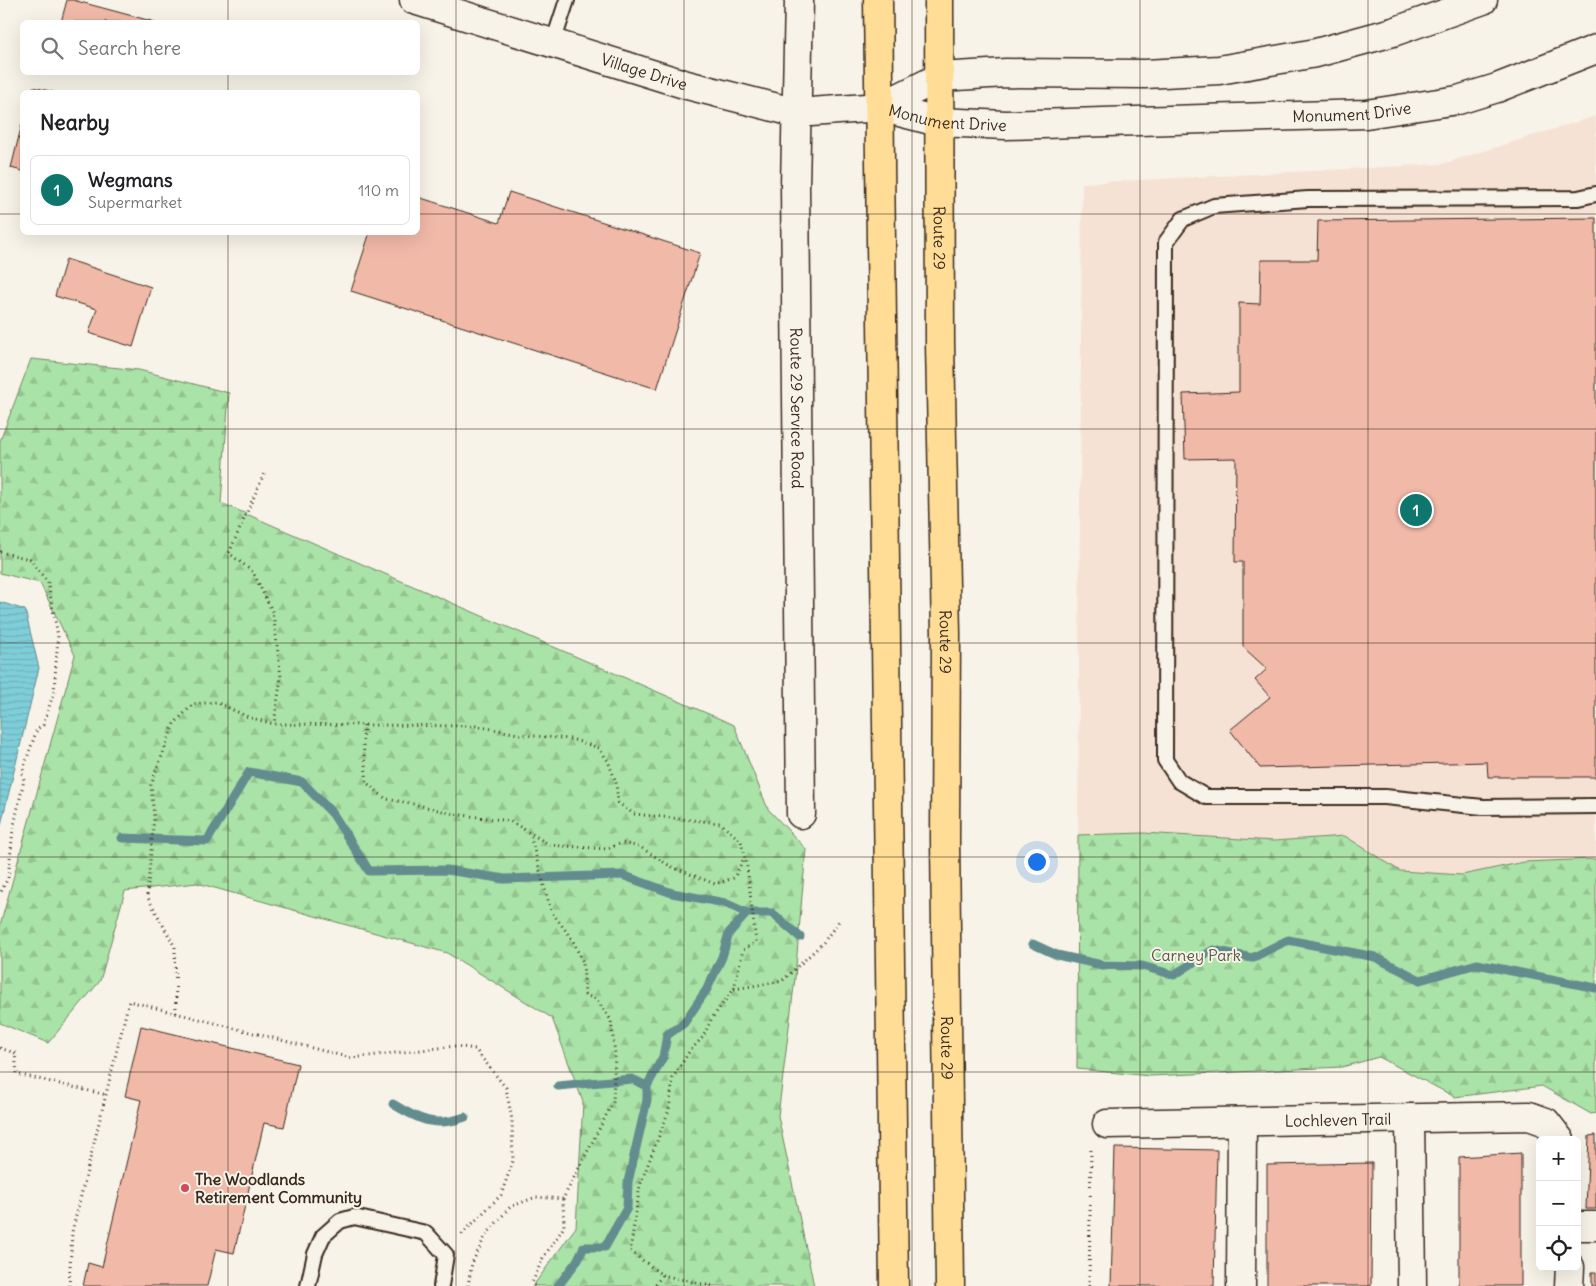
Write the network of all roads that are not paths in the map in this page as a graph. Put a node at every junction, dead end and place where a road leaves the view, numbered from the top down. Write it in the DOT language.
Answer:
graph roads {
  1 [pos="414,0"];
  2 [pos="568,0"];
  3 [pos="799,0"];
  4 [pos="878,0"];
  5 [pos="939,0"];
  6 [pos="1483,0"];
  7 [pos="553,44"];
  8 [pos="1596,49"];
  9 [pos="940,77"];
  10 [pos="880,107"];
  11 [pos="797,113"];
  12 [pos="938,122"];
  13 [pos="1596,194"];
  14 [pos="1596,806"];
  15 [pos="801,814"];
  16 [pos="1410,1118"];
  17 [pos="1242,1122"];
  18 [pos="1108,1124"];
  19 [pos="1557,1136"];
  20 [pos="1581,1226"];
  21 [pos="1596,1226"];
  22 [pos="1570,1271"];
  23 [pos="308,1286"];
  24 [pos="441,1286"];
  25 [pos="894,1286"];
  26 [pos="950,1286"];
  27 [pos="1241,1286"];
  28 [pos="1412,1286"];
  29 [pos="1570,1286"];
  1 -- 7 [label="street, Village Drive"];
  2 -- 7 [label="lane"];
  3 -- 11 [label="street, Route 29 Service Road"];
  4 -- 10 [label="main road"];
  5 -- 9 [label="main road, Route 29"];
  6 -- 9 [label="street, Monument Drive"];
  7 -- 11 [label="street, Village Drive"];
  8 -- 12 [label="street, Monument Drive"];
  9 -- 10 [label="street, Monument Drive"];
  9 -- 12 [label="main road, Route 29"];
  10 -- 11 [label="street, Village Drive"];
  10 -- 12 [label="street, Monument Drive"];
  10 -- 25 [label="main road"];
  11 -- 15 [label="street, Route 29 Service Road"];
  12 -- 26 [label="main road, Route 29"];
  13 -- 14 [label="lane"];
  16 -- 17 [label="street, Lochleven Trail"];
  16 -- 19 [label="street, Lochleven Trail"];
  16 -- 28 [label="street"];
  17 -- 18 [label="street, Lochleven Trail"];
  17 -- 27 [label="street"];
  20 -- 21 [label="street"];
  22 -- 29 [label="street"];
  23 -- 24 [label="lane"];
}
